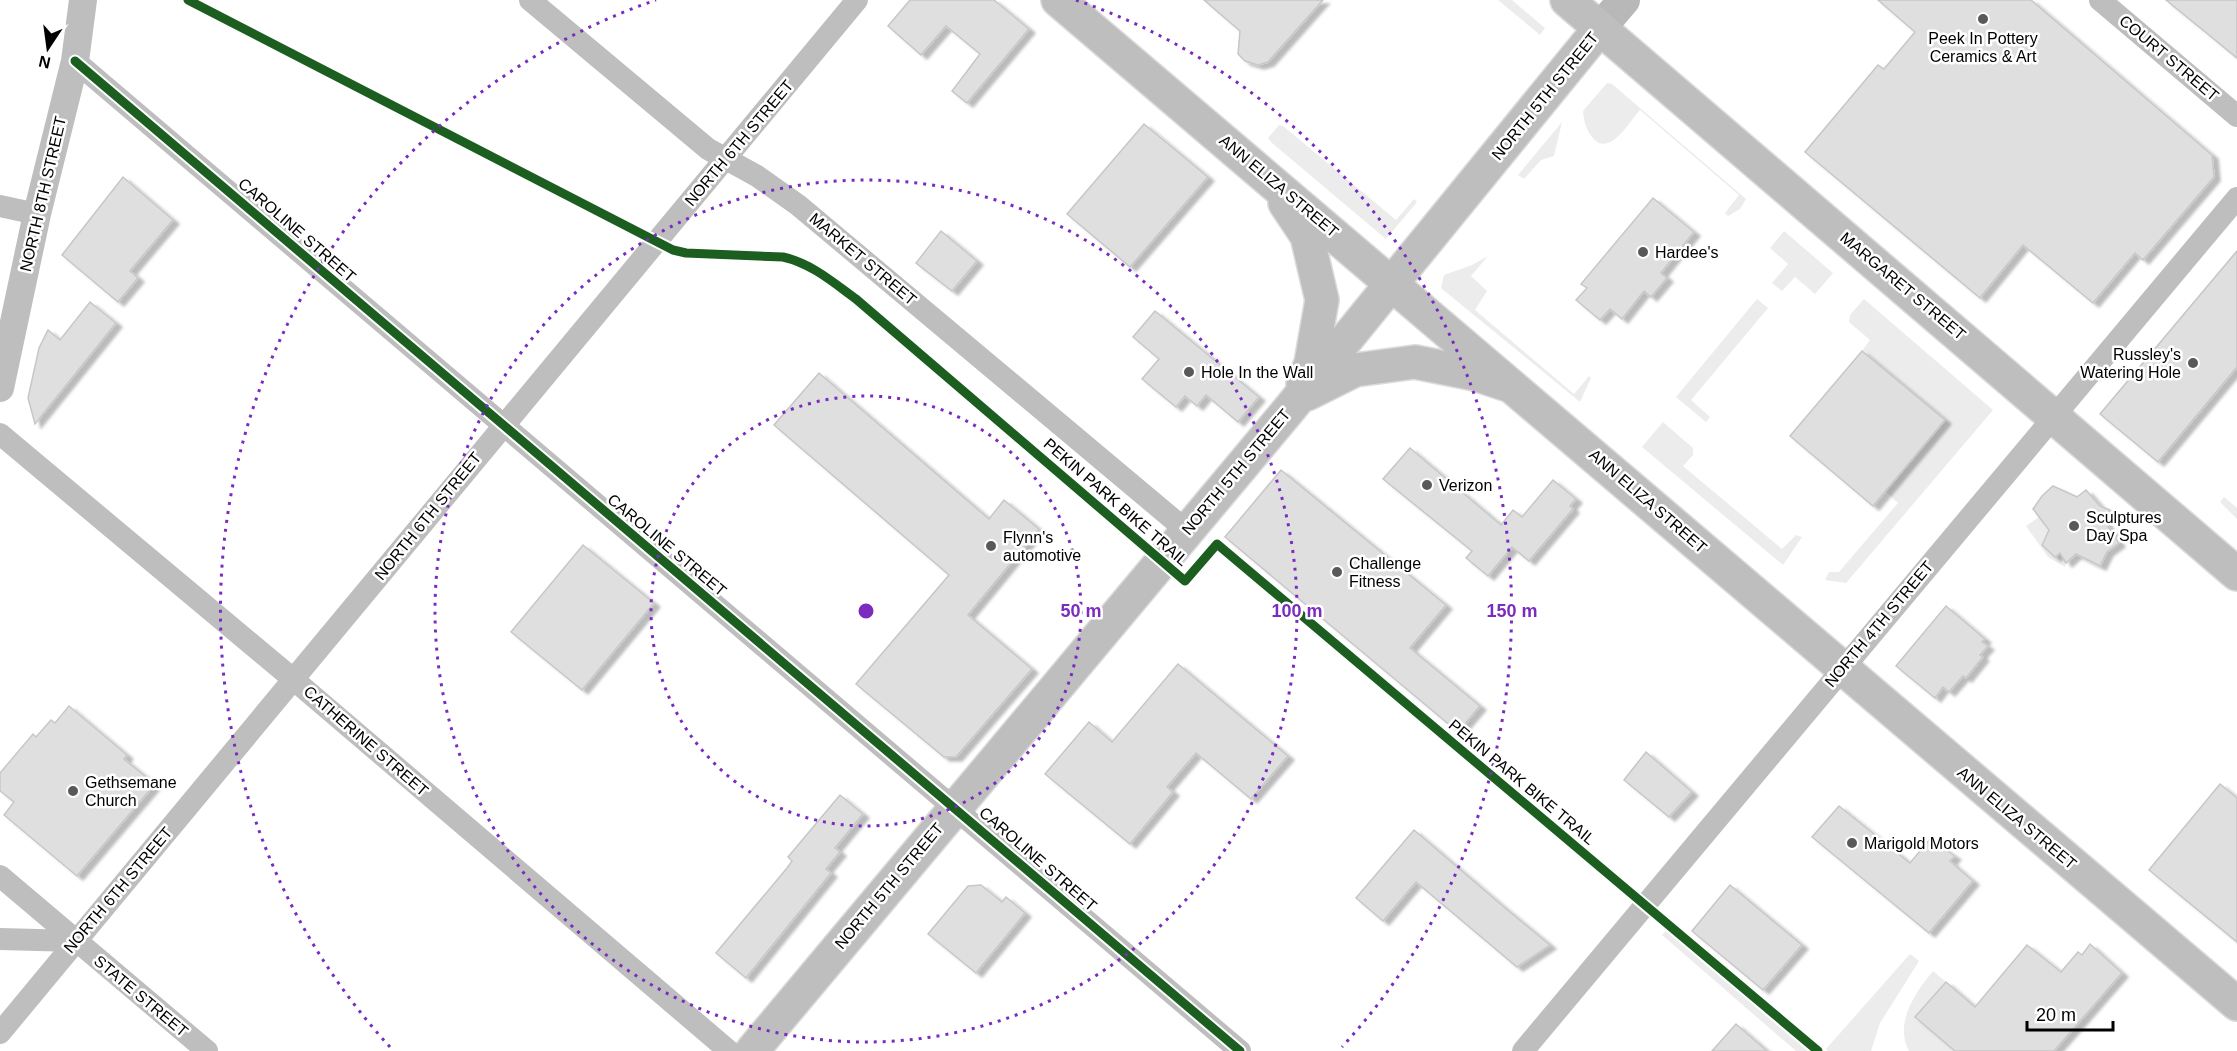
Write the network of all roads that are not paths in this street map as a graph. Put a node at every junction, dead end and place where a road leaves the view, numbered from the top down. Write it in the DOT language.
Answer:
graph roads {
  1 [pos="83,0"];
  2 [pos="100,0"];
  3 [pos="530,0"];
  4 [pos="857,0"];
  5 [pos="1058,0"];
  6 [pos="1567,0"];
  7 [pos="1624,0"];
  8 [pos="2100,0"];
  9 [pos="1600,28"];
  10 [pos="75,61"];
  11 [pos="2237,116"];
  12 [pos="726,159"];
  13 [pos="1268,177"];
  14 [pos="2237,198"];
  15 [pos="0,206"];
  16 [pos="38,214"];
  17 [pos="1394,283"];
  18 [pos="0,388"];
  19 [pos="1516,388"];
  20 [pos="1298,398"];
  21 [pos="2054,415"];
  22 [pos="502,425"];
  23 [pos="0,434"];
  24 [pos="1186,531"];
  25 [pos="2237,574"];
  26 [pos="1841,669"];
  27 [pos="294,679"];
  28 [pos="955,807"];
  29 [pos="0,876"];
  30 [pos="0,939"];
  31 [pos="75,941"];
  32 [pos="2237,1004"];
  33 [pos="0,1033"];
  34 [pos="207,1051"];
  35 [pos="729,1051"];
  36 [pos="752,1051"];
  37 [pos="1240,1051"];
  38 [pos="1523,1051"];
  1 -- 10 [label="street, NORTH 8TH STREET"];
  2 -- 10 [label="street"];
  3 -- 12 [label="street, MARKET STREET"];
  4 -- 12 [label="street, NORTH 6TH STREET"];
  5 -- 13 [label="main road, ANN ELIZA STREET"];
  6 -- 9 [label="main road, MARGARET STREET"];
  7 -- 9 [label="main road, NORTH 5TH STREET"];
  8 -- 11 [label="street, COURT STREET"];
  9 -- 17 [label="main road, NORTH 5TH STREET"];
  9 -- 21 [label="main road, MARGARET STREET"];
  10 -- 16 [label="street, NORTH 8TH STREET"];
  10 -- 22 [label="street, CAROLINE STREET"];
  12 -- 22 [label="street, NORTH 6TH STREET"];
  12 -- 24 [label="street, MARKET STREET"];
  13 -- 17 [label="main road, ANN ELIZA STREET"];
  13 -- 20 [label="main road"];
  14 -- 21 [label="street, NORTH 4TH STREET"];
  15 -- 16 [label="street"];
  16 -- 18 [label="street, NORTH 8TH STREET"];
  17 -- 19 [label="main road, ANN ELIZA STREET"];
  17 -- 20 [label="main road, NORTH 5TH STREET"];
  19 -- 20 [label="main road"];
  19 -- 26 [label="main road, ANN ELIZA STREET"];
  20 -- 24 [label="main road, NORTH 5TH STREET"];
  21 -- 25 [label="main road, MARGARET STREET"];
  21 -- 26 [label="street, NORTH 4TH STREET"];
  22 -- 27 [label="street, NORTH 6TH STREET"];
  22 -- 28 [label="street, CAROLINE STREET"];
  23 -- 27 [label="street, CATHERINE STREET"];
  24 -- 28 [label="main road, NORTH 5TH STREET"];
  26 -- 32 [label="main road, ANN ELIZA STREET"];
  26 -- 38 [label="street, NORTH 4TH STREET"];
  27 -- 31 [label="street, NORTH 6TH STREET"];
  27 -- 35 [label="street, CATHERINE STREET"];
  28 -- 36 [label="main road, NORTH 5TH STREET"];
  28 -- 37 [label="street, CAROLINE STREET"];
  29 -- 31 [label="street, STATE STREET"];
  30 -- 31 [label="street"];
  31 -- 33 [label="street, NORTH 6TH STREET"];
  31 -- 34 [label="street, STATE STREET"];
}
